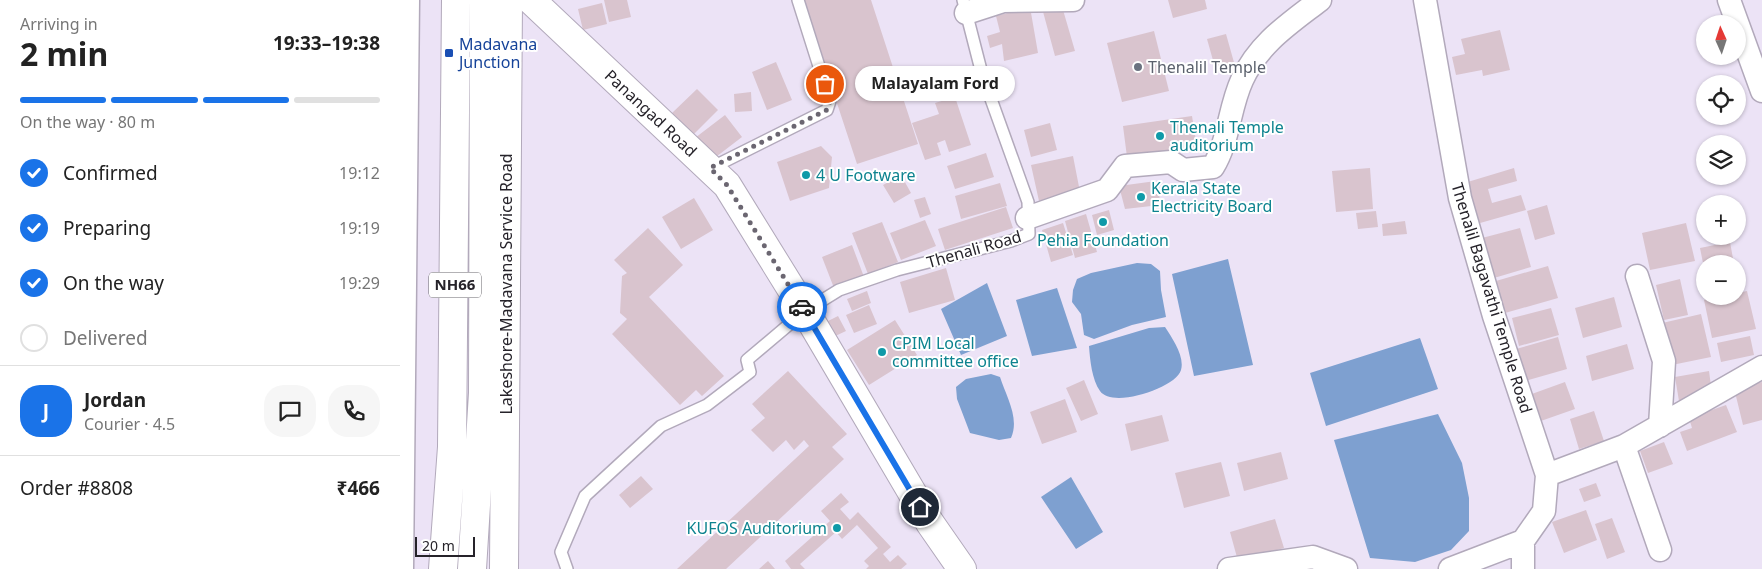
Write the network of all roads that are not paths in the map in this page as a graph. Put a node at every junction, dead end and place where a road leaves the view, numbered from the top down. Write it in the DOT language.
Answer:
graph roads {
  1 [pos="408,0"];
  2 [pos="456,0"];
  3 [pos="484,0"];
  4 [pos="508,0"];
  5 [pos="531,0"];
  6 [pos="798,0"];
  7 [pos="1073,0"];
  8 [pos="1320,0"];
  9 [pos="1425,0"];
  10 [pos="1729,0"];
  11 [pos="964,6"];
  12 [pos="1762,91"];
  13 [pos="710,168"];
  14 [pos="1028,218"];
  15 [pos="1637,276"];
  16 [pos="805,311"];
  17 [pos="1762,367"];
  18 [pos="1660,426"];
  19 [pos="1624,446"];
  20 [pos="1547,475"];
  21 [pos="1523,541"];
  22 [pos="1660,550"];
  23 [pos="402,569"];
  24 [pos="443,569"];
  25 [pos="472,569"];
  26 [pos="504,569"];
  27 [pos="567,569"];
  28 [pos="962,569"];
  29 [pos="1229,569"];
  30 [pos="1346,569"];
  31 [pos="1450,569"];
  32 [pos="1523,569"];
  1 -- 23 [label="street"];
  2 -- 24 [label="main road, NH66"];
  3 -- 25 [label="main road, NH66"];
  4 -- 26 [label="main road, Lakeshore-Madavana Service Road"];
  5 -- 13 [label="main road, Panangad Road"];
  6 -- 13 [label="lane"];
  7 -- 11 [label="street"];
  8 -- 14 [label="street"];
  9 -- 20 [label="street, Thenalil Bagavathi Temple Road"];
  10 -- 12 [label="street"];
  11 -- 14 [label="lane, Thenali Road"];
  13 -- 16 [label="main road, Panangad Road"];
  14 -- 16 [label="lane, Thenali Road"];
  15 -- 18 [label="street"];
  16 -- 27 [label="lane"];
  16 -- 28 [label="main road, Panangad Road"];
  17 -- 18 [label="street"];
  18 -- 19 [label="street"];
  19 -- 20 [label="street"];
  19 -- 22 [label="street"];
  20 -- 21 [label="street"];
  21 -- 31 [label="street"];
  21 -- 32 [label="street"];
  29 -- 30 [label="street"];
}
